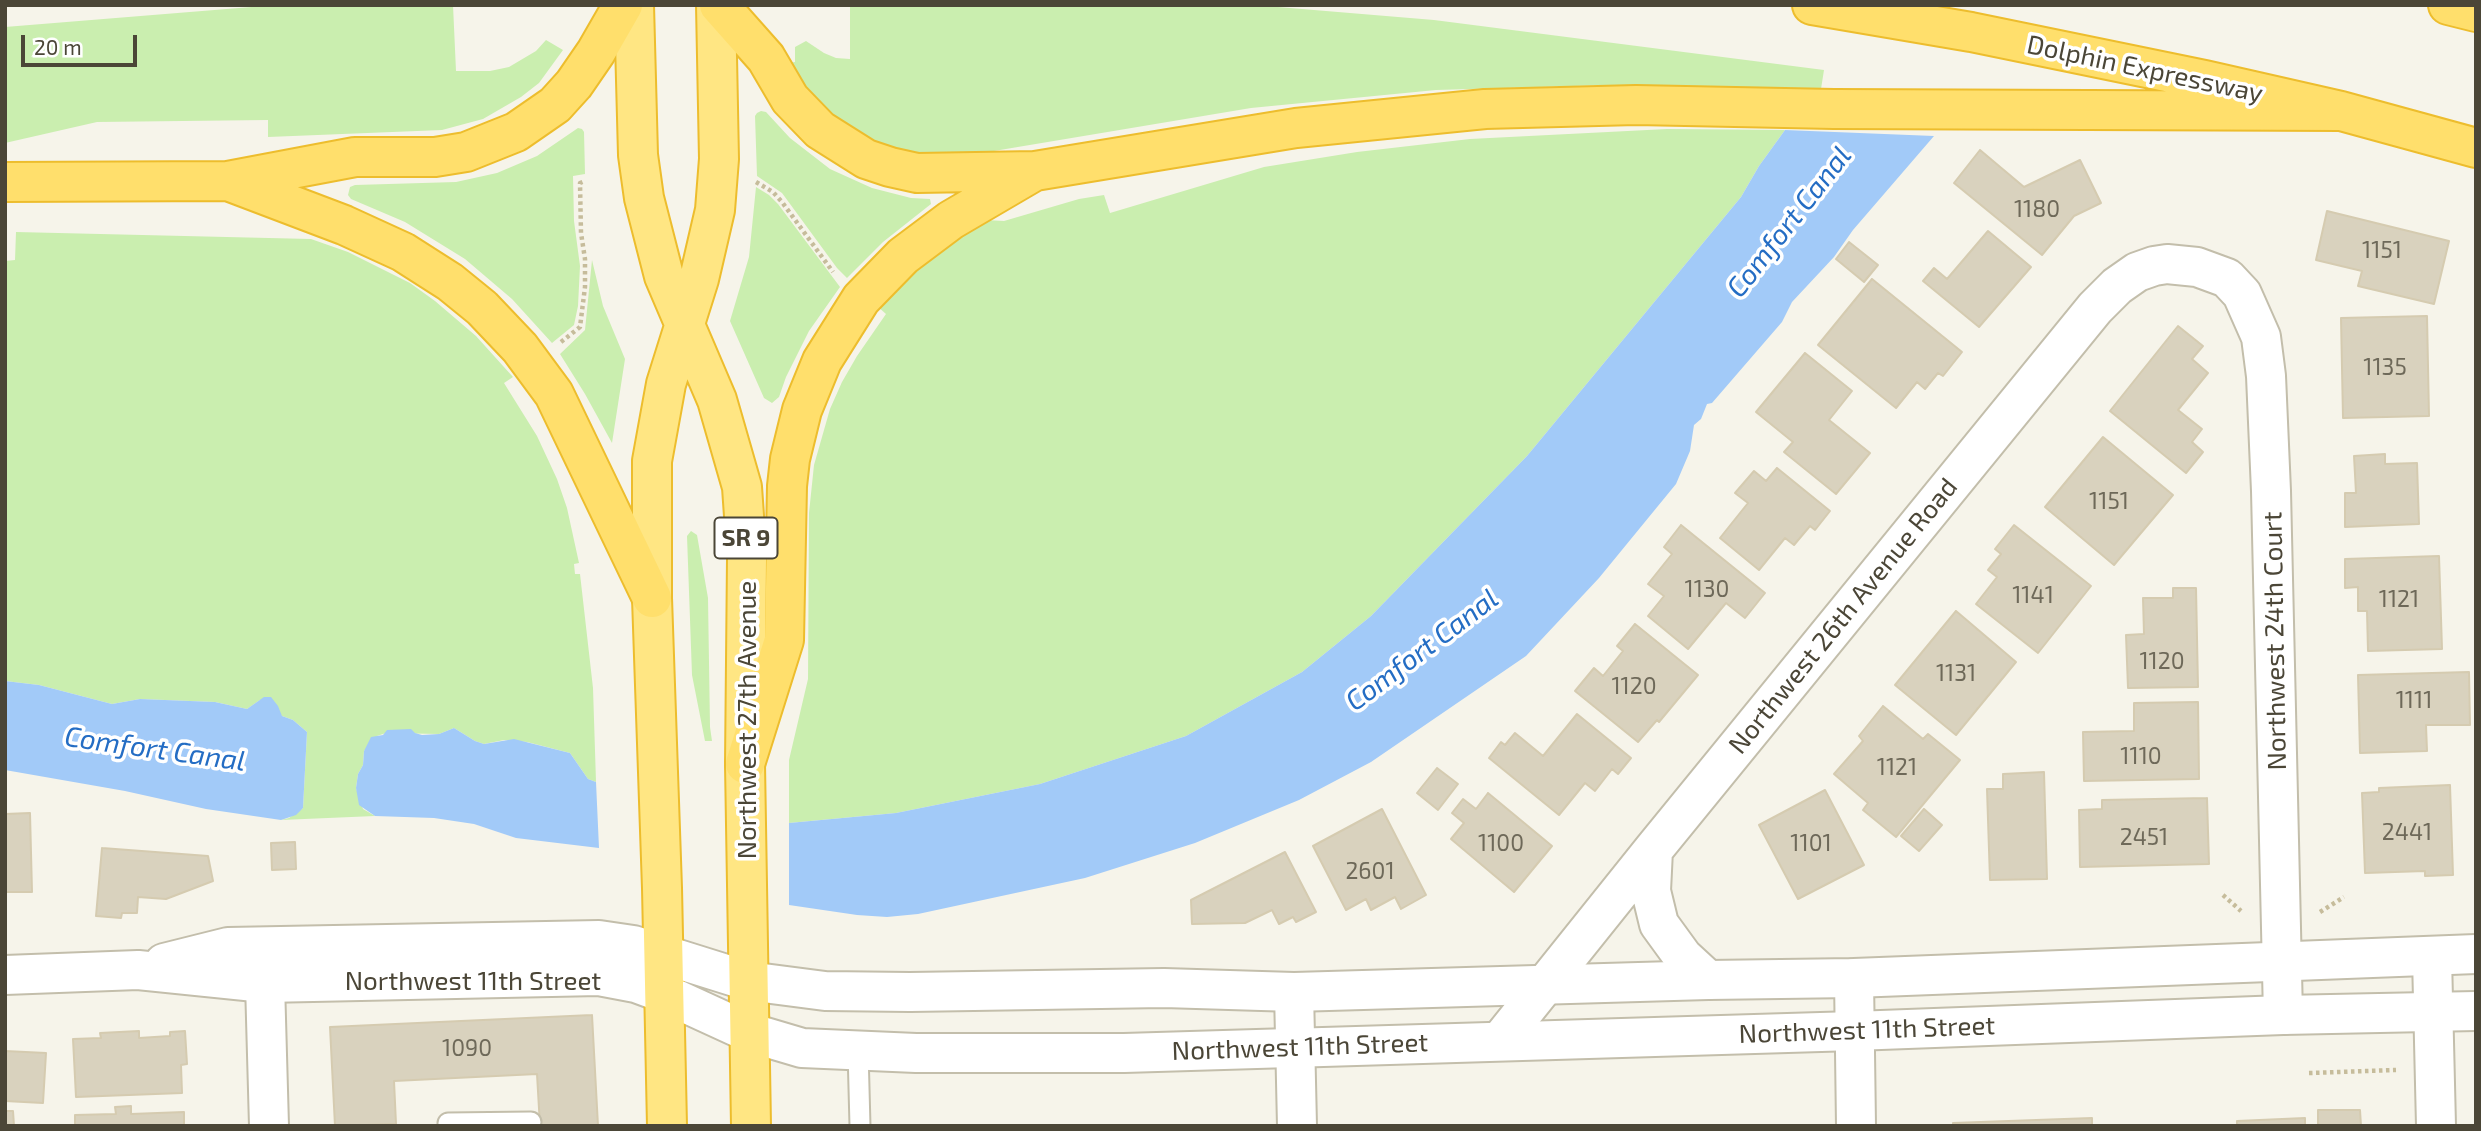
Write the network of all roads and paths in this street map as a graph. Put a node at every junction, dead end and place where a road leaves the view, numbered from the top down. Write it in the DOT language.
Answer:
graph roads {
  1 [pos="623,5"];
  2 [pos="634,5"];
  3 [pos="718,5"];
  4 [pos="1812,5"];
  5 [pos="2448,5"];
  6 [pos="2476,12"];
  7 [pos="2341,111"];
  8 [pos="2476,148"];
  9 [pos="1035,171"];
  10 [pos="228,181"];
  11 [pos="585,181"];
  12 [pos="5,182"];
  13 [pos="756,182"];
  14 [pos="837,276"];
  15 [pos="2227,278"];
  16 [pos="684,324"];
  17 [pos="555,347"];
  18 [pos="652,598"];
  19 [pos="745,764"];
  20 [pos="1653,850"];
  21 [pos="2223,895"];
  22 [pos="2344,897"];
  23 [pos="2314,916"];
  24 [pos="2249,918"];
  25 [pos="664,954"];
  26 [pos="2476,954"];
  27 [pos="2432,957"];
  28 [pos="2282,963"];
  29 [pos="138,970"];
  30 [pos="5,975"];
  31 [pos="1854,978"];
  32 [pos="1708,980"];
  33 [pos="748,981"];
  34 [pos="265,983"];
  35 [pos="1544,985"];
  36 [pos="1294,992"];
  37 [pos="663,993"];
  38 [pos="2476,1011"];
  39 [pos="2434,1012"];
  40 [pos="2283,1015"];
  41 [pos="1854,1031"];
  42 [pos="748,1032"];
  43 [pos="1500,1041"];
  44 [pos="1294,1047"];
  45 [pos="858,1050"];
  46 [pos="2405,1070"];
  47 [pos="2309,1073"];
  48 [pos="531,1122"];
  49 [pos="269,1126"];
  50 [pos="448,1126"];
  51 [pos="667,1126"];
  52 [pos="751,1126"];
  53 [pos="860,1126"];
  54 [pos="1297,1126"];
  55 [pos="1856,1126"];
  56 [pos="2435,1126"];
  1 -- 10 [label="highway"];
  2 -- 16 [label="highway, Northwest 27th Avenue / SR 9"];
  3 -- 9 [label="highway"];
  3 -- 16 [label="highway"];
  4 -- 7 [label="highway, Dolphin Expressway"];
  5 -- 6 [label="highway"];
  7 -- 8 [label="highway, Dolphin Expressway"];
  7 -- 9 [label="highway"];
  9 -- 19 [label="highway"];
  10 -- 12 [label="highway"];
  10 -- 18 [label="highway"];
  11 -- 17 [label="path"];
  13 -- 14 [label="path"];
  15 -- 20 [label="street, Northwest 26th Avenue Road"];
  15 -- 28 [label="street, Northwest 24th Court"];
  16 -- 18 [label="highway"];
  16 -- 19 [label="highway, Northwest 27th Avenue / SR 9"];
  18 -- 25 [label="highway"];
  19 -- 33 [label="highway, Northwest 27th Avenue / SR 9"];
  20 -- 32 [label="street"];
  20 -- 35 [label="street, Northwest 26th Avenue Road"];
  21 -- 24 [label="path"];
  22 -- 23 [label="path"];
  25 -- 29 [label="street, Northwest 11th Street"];
  25 -- 33 [label="street, Northwest 11th Street"];
  25 -- 37 [label="highway"];
  26 -- 27 [label="street, Northwest 11th Street"];
  27 -- 28 [label="street, Northwest 11th Street"];
  27 -- 39 [label="street"];
  28 -- 31 [label="street, Northwest 11th Street"];
  28 -- 40 [label="street, Northwest 24th Court"];
  29 -- 30 [label="street, Northwest 11th Street"];
  29 -- 34 [label="street, Northwest 11th Street"];
  31 -- 32 [label="street, Northwest 11th Street"];
  31 -- 41 [label="street"];
  32 -- 35 [label="street, Northwest 11th Street"];
  33 -- 36 [label="street, Northwest 11th Street"];
  33 -- 42 [label="highway, Northwest 27th Avenue / SR 9"];
  34 -- 37 [label="street, Northwest 11th Street"];
  34 -- 49 [label="street"];
  35 -- 36 [label="street, Northwest 11th Street"];
  35 -- 43 [label="street, Northwest 26th Avenue Road"];
  36 -- 44 [label="street"];
  37 -- 42 [label="street, Northwest 11th Street"];
  37 -- 51 [label="highway"];
  38 -- 39 [label="street, Northwest 11th Street"];
  39 -- 40 [label="street, Northwest 11th Street"];
  39 -- 56 [label="street"];
  40 -- 41 [label="street, Northwest 11th Street"];
  41 -- 43 [label="street, Northwest 11th Street"];
  41 -- 55 [label="street"];
  42 -- 45 [label="street, Northwest 11th Street"];
  42 -- 52 [label="highway, Northwest 27th Avenue / SR 9"];
  43 -- 44 [label="street, Northwest 11th Street"];
  44 -- 45 [label="street, Northwest 11th Street"];
  44 -- 54 [label="street"];
  45 -- 53 [label="lane"];
  46 -- 47 [label="path"];
  48 -- 50 [label="lane"];
}
